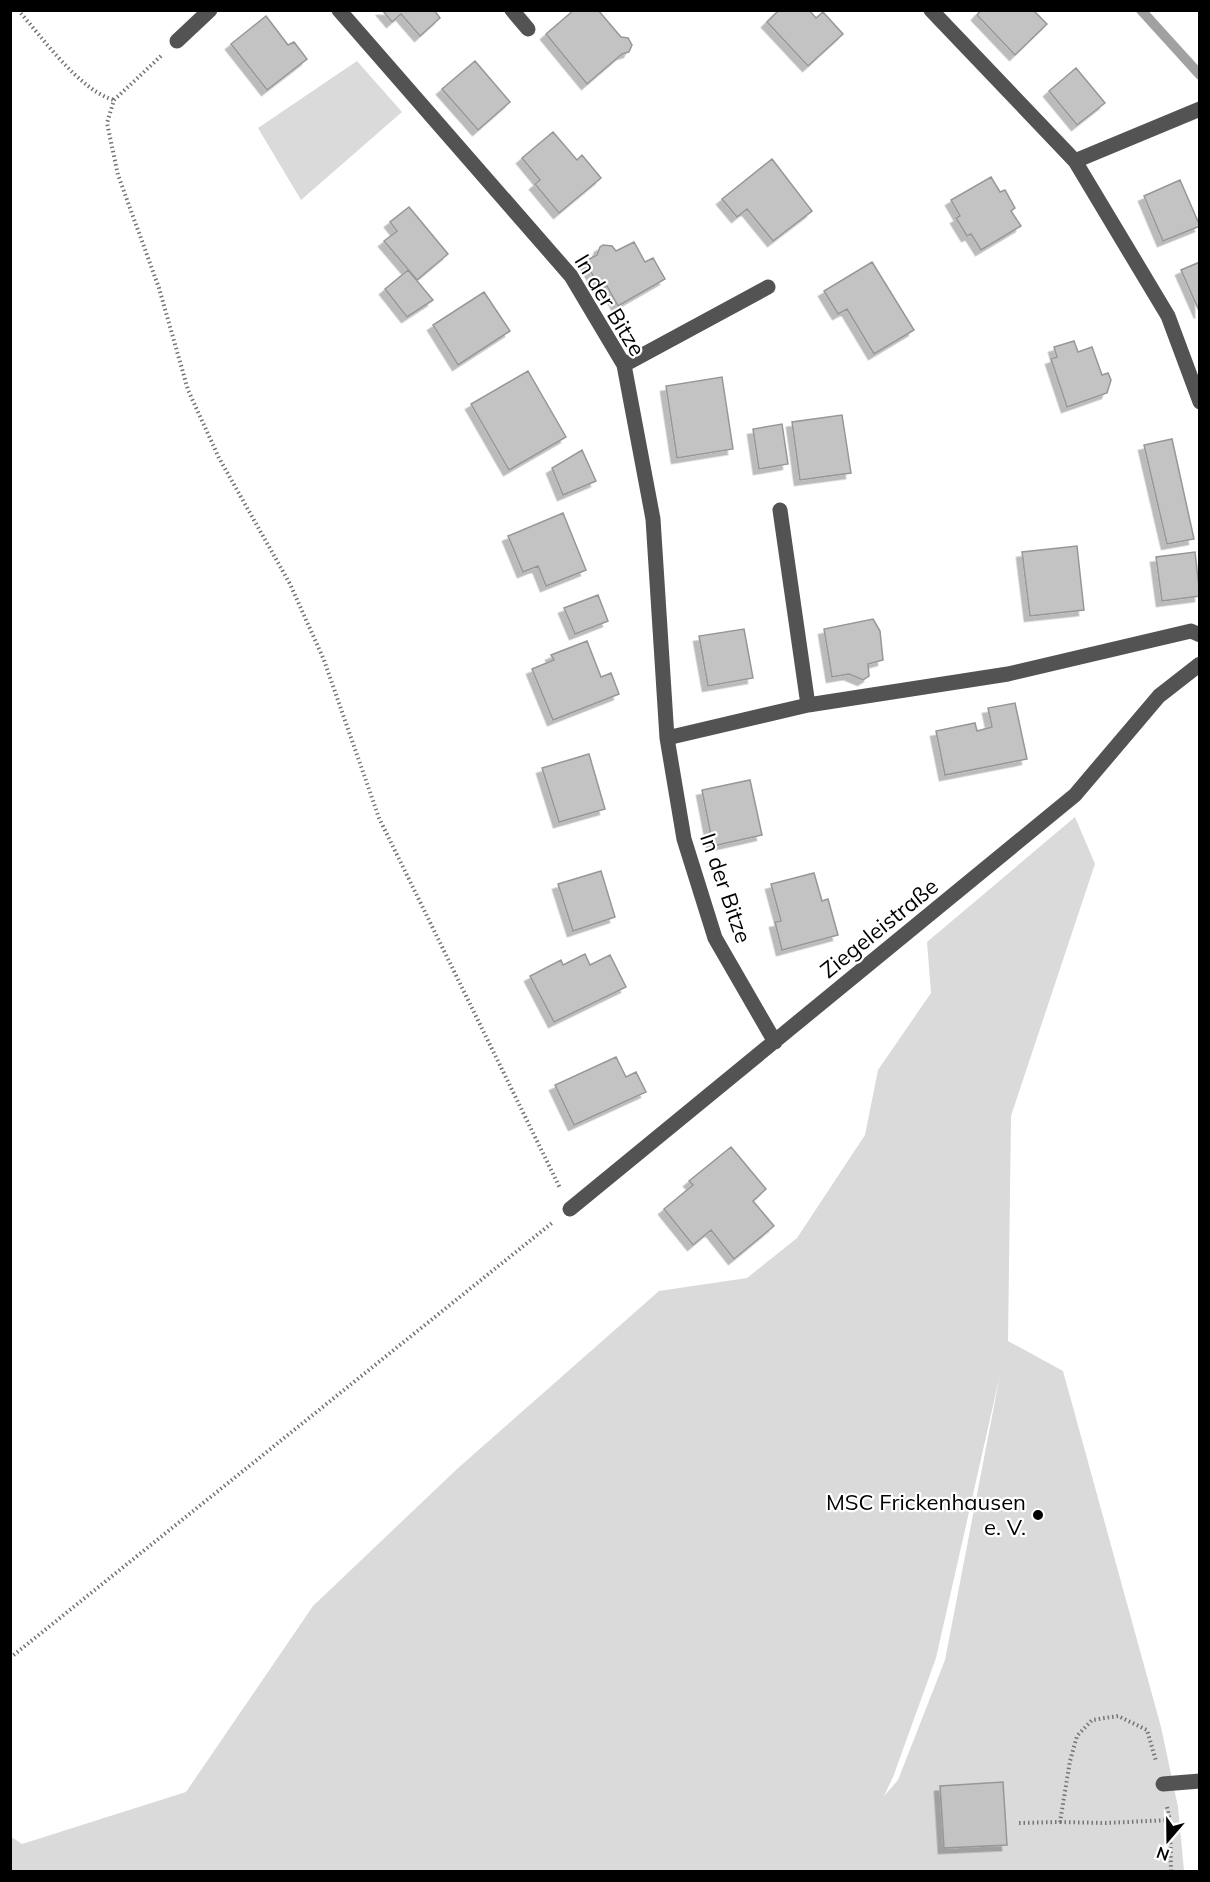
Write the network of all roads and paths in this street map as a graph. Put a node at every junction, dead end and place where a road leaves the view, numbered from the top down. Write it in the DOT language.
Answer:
graph roads {
  1 [pos="18,10"];
  2 [pos="210,10"];
  3 [pos="339,10"];
  4 [pos="512,10"];
  5 [pos="931,10"];
  6 [pos="528,28"];
  7 [pos="177,40"];
  8 [pos="114,100"];
  9 [pos="1200,109"];
  10 [pos="1075,161"];
  11 [pos="768,286"];
  12 [pos="624,364"];
  13 [pos="1200,402"];
  14 [pos="780,510"];
  15 [pos="1200,635"];
  16 [pos="1200,664"];
  17 [pos="808,705"];
  18 [pos="667,738"];
  19 [pos="775,1042"];
  20 [pos="570,1209"];
  21 [pos="10,1658"];
  22 [pos="1200,1781"];
  23 [pos="1163,1784"];
  24 [pos="1170,1820"];
  25 [pos="1060,1822"];
  26 [pos="1019,1823"];
  27 [pos="1171,1872"];
  1 -- 8 [label="path"];
  2 -- 7 [label="street"];
  3 -- 12 [label="street, In der Bitze"];
  4 -- 6 [label="street"];
  5 -- 10 [label="street"];
  7 -- 8 [label="path"];
  8 -- 20 [label="path"];
  9 -- 10 [label="street"];
  10 -- 13 [label="street"];
  11 -- 12 [label="street"];
  12 -- 18 [label="street, In der Bitze"];
  14 -- 17 [label="street"];
  15 -- 17 [label="street"];
  16 -- 19 [label="street, Ziegeleistraße"];
  17 -- 18 [label="street"];
  18 -- 19 [label="street, In der Bitze"];
  19 -- 20 [label="street, Ziegeleistraße"];
  20 -- 21 [label="path"];
  22 -- 23 [label="street"];
  23 -- 24 [label="path"];
  23 -- 25 [label="path"];
  24 -- 25 [label="path"];
  24 -- 27 [label="path"];
  25 -- 26 [label="path"];
}
